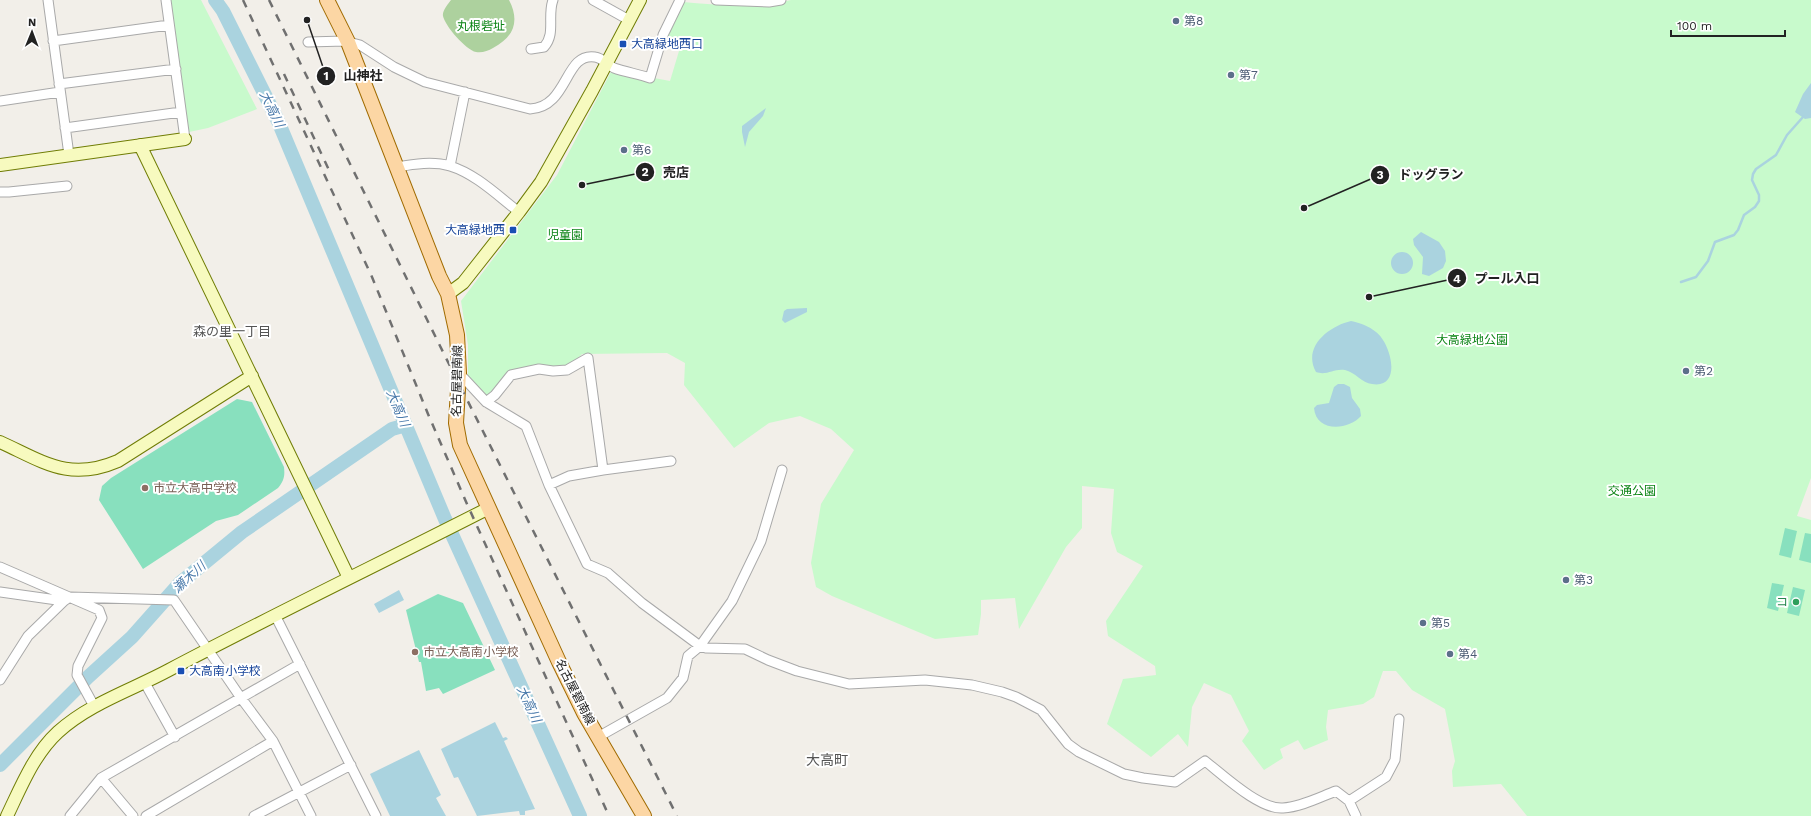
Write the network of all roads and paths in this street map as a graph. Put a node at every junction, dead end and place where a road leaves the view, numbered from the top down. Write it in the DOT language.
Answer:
graph roads {
  1 [pos="48,0"];
  2 [pos="166,0"];
  3 [pos="327,0"];
  4 [pos="553,0"];
  5 [pos="594,0"];
  6 [pos="640,0"];
  7 [pos="680,0"];
  8 [pos="716,0"];
  9 [pos="781,0"];
  10 [pos="629,20"];
  11 [pos="169,25"];
  12 [pos="53,41"];
  13 [pos="308,42"];
  14 [pos="348,42"];
  15 [pos="531,49"];
  16 [pos="607,63"];
  17 [pos="176,69"];
  18 [pos="60,88"];
  19 [pos="465,92"];
  20 [pos="0,101"];
  21 [pos="181,112"];
  22 [pos="65,128"];
  23 [pos="185,139"];
  24 [pos="140,145"];
  25 [pos="69,155"];
  26 [pos="0,165"];
  27 [pos="450,166"];
  28 [pos="397,167"];
  29 [pos="67,186"];
  30 [pos="0,192"];
  31 [pos="519,212"];
  32 [pos="448,294"];
  33 [pos="459,373"];
  34 [pos="252,376"];
  35 [pos="486,402"];
  36 [pos="0,442"];
  37 [pos="671,461"];
  38 [pos="603,470"];
  39 [pos="782,470"];
  40 [pos="550,486"];
  41 [pos="489,508"];
  42 [pos="0,567"];
  43 [pos="349,578"];
  44 [pos="0,592"];
  45 [pos="67,599"];
  46 [pos="275,615"];
  47 [pos="700,646"];
  48 [pos="209,649"];
  49 [pos="300,664"];
  50 [pos="0,680"];
  51 [pos="146,683"];
  52 [pos="241,698"];
  53 [pos="94,706"];
  54 [pos="1399,719"];
  55 [pos="175,737"];
  56 [pos="598,737"];
  57 [pos="273,741"];
  58 [pos="351,765"];
  59 [pos="101,778"];
  60 [pos="299,793"];
  61 [pos="1349,801"];
  62 [pos="7,816"];
  63 [pos="70,816"];
  64 [pos="133,816"];
  65 [pos="146,816"];
  66 [pos="254,816"];
  67 [pos="311,816"];
  68 [pos="376,816"];
  69 [pos="644,816"];
  70 [pos="1356,816"];
  1 -- 12 [label="street"];
  2 -- 11 [label="street"];
  3 -- 14 [label="main road, 名古屋碧南線"];
  4 -- 15 [label="street"];
  5 -- 10 [label="street"];
  6 -- 10 [label="street"];
  7 -- 16 [label="street"];
  8 -- 9 [label="street"];
  10 -- 16 [label="street"];
  11 -- 12 [label="street"];
  11 -- 17 [label="street"];
  12 -- 18 [label="street"];
  13 -- 14 [label="street"];
  14 -- 19 [label="street"];
  14 -- 28 [label="main road, 名古屋碧南線"];
  16 -- 19 [label="street"];
  16 -- 31 [label="street"];
  17 -- 18 [label="street"];
  17 -- 21 [label="street"];
  18 -- 20 [label="street"];
  18 -- 22 [label="street"];
  19 -- 27 [label="street"];
  21 -- 22 [label="street"];
  21 -- 23 [label="street"];
  22 -- 25 [label="street"];
  23 -- 24 [label="street"];
  24 -- 25 [label="street"];
  24 -- 34 [label="street"];
  25 -- 26 [label="street"];
  27 -- 28 [label="street"];
  27 -- 31 [label="street"];
  28 -- 32 [label="main road, 名古屋碧南線"];
  29 -- 30 [label="street"];
  31 -- 32 [label="street"];
  32 -- 33 [label="main road, 名古屋碧南線"];
  33 -- 35 [label="street"];
  33 -- 41 [label="main road, 名古屋碧南線"];
  34 -- 36 [label="street"];
  34 -- 43 [label="street"];
  35 -- 38 [label="street"];
  35 -- 40 [label="street"];
  37 -- 38 [label="street"];
  38 -- 40 [label="street"];
  39 -- 47 [label="street"];
  40 -- 47 [label="street"];
  41 -- 43 [label="street"];
  41 -- 56 [label="main road, 名古屋碧南線"];
  42 -- 45 [label="street"];
  43 -- 46 [label="street"];
  44 -- 45 [label="street"];
  45 -- 48 [label="street"];
  45 -- 50 [label="street"];
  45 -- 53 [label="street"];
  46 -- 48 [label="street"];
  46 -- 49 [label="street"];
  47 -- 56 [label="street"];
  47 -- 61 [label="street"];
  48 -- 51 [label="street"];
  48 -- 52 [label="street"];
  49 -- 52 [label="street"];
  49 -- 58 [label="street"];
  51 -- 53 [label="street"];
  51 -- 55 [label="street"];
  52 -- 55 [label="street"];
  52 -- 57 [label="street"];
  53 -- 62 [label="street"];
  54 -- 61 [label="street"];
  55 -- 59 [label="street"];
  56 -- 69 [label="main road, 名古屋碧南線"];
  57 -- 60 [label="street"];
  57 -- 65 [label="street"];
  58 -- 60 [label="street"];
  58 -- 68 [label="street"];
  59 -- 63 [label="street"];
  59 -- 64 [label="street"];
  60 -- 66 [label="street"];
  60 -- 67 [label="street"];
  61 -- 70 [label="street"];
}
